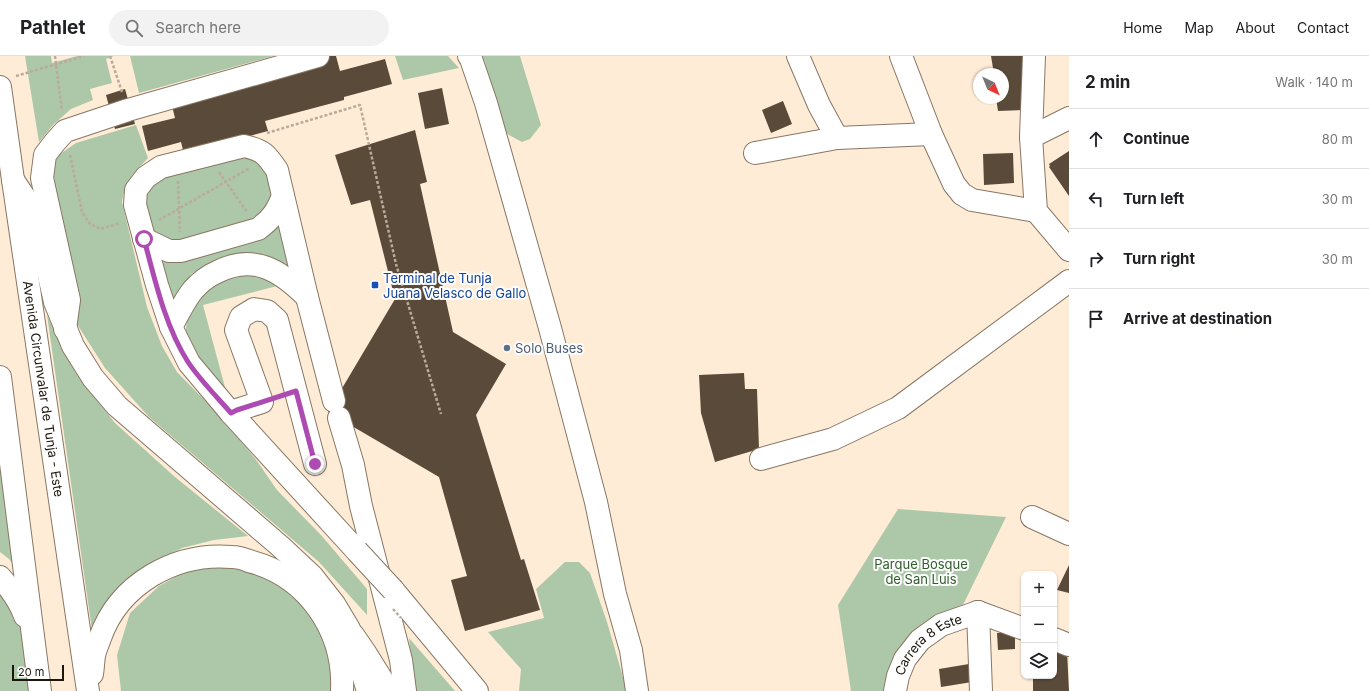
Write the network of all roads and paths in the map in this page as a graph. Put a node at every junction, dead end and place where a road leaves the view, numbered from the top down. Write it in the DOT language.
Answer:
graph roads {
  1 [pos="55,56"];
  2 [pos="84,56"];
  3 [pos="110,56"];
  4 [pos="318,56"];
  5 [pos="469,56"];
  6 [pos="798,56"];
  7 [pos="901,56"];
  8 [pos="1034,56"];
  9 [pos="56,65"];
  10 [pos="7,82"];
  11 [pos="128,110"];
  12 [pos="1069,118"];
  13 [pos="65,131"];
  14 [pos="266,133"];
  15 [pos="931,134"];
  16 [pos="1031,136"];
  17 [pos="837,138"];
  18 [pos="755,153"];
  19 [pos="207,155"];
  20 [pos="268,157"];
  21 [pos="177,163"];
  22 [pos="12,180"];
  23 [pos="226,182"];
  24 [pos="283,196"];
  25 [pos="179,208"];
  26 [pos="1036,211"];
  27 [pos="141,229"];
  28 [pos="258,229"];
  29 [pos="1069,250"];
  30 [pos="181,251"];
  31 [pos="1069,281"];
  32 [pos="307,298"];
  33 [pos="171,327"];
  34 [pos="65,328"];
  35 [pos="0,377"];
  36 [pos="296,391"];
  37 [pos="262,402"];
  38 [pos="231,413"];
  39 [pos="441,414"];
  40 [pos="761,459"];
  41 [pos="315,464"];
  42 [pos="1032,517"];
  43 [pos="1069,534"];
  44 [pos="0,577"];
  45 [pos="978,612"];
  46 [pos="1021,628"];
  47 [pos="349,629"];
  48 [pos="32,638"];
  49 [pos="1057,640"];
  50 [pos="1069,645"];
  51 [pos="40,691"];
  52 [pos="90,691"];
  53 [pos="342,691"];
  54 [pos="368,691"];
  55 [pos="389,691"];
  56 [pos="405,691"];
  57 [pos="477,691"];
  58 [pos="637,691"];
  59 [pos="895,691"];
  60 [pos="981,691"];
  1 -- 9 [label="path"];
  2 -- 9 [label="path"];
  3 -- 11 [label="path"];
  4 -- 11 [label="main road"];
  5 -- 58 [label="main road"];
  6 -- 17 [label="main road"];
  7 -- 15 [label="main road"];
  8 -- 16 [label="main road"];
  9 -- 10 [label="path"];
  9 -- 13 [label="path"];
  10 -- 22 [label="main road, Avenida Circunvalar de Tunja - Este"];
  11 -- 13 [label="main road"];
  12 -- 16 [label="main road"];
  13 -- 27 [label="path"];
  13 -- 34 [label="main road"];
  14 -- 39 [label="path"];
  15 -- 17 [label="main road"];
  15 -- 26 [label="main road"];
  16 -- 26 [label="main road"];
  17 -- 18 [label="main road"];
  19 -- 20 [label="main road"];
  19 -- 21 [label="main road"];
  19 -- 23 [label="path"];
  20 -- 23 [label="path"];
  20 -- 24 [label="main road"];
  21 -- 25 [label="path"];
  21 -- 27 [label="main road"];
  22 -- 34 [label="main road"];
  22 -- 52 [label="main road, Avenida Circunvalar de Tunja - Este"];
  23 -- 25 [label="path"];
  23 -- 28 [label="path"];
  24 -- 28 [label="main road"];
  24 -- 32 [label="main road"];
  25 -- 27 [label="path"];
  25 -- 30 [label="path"];
  26 -- 29 [label="main road"];
  27 -- 30 [label="main road"];
  27 -- 33 [label="main road"];
  28 -- 30 [label="main road"];
  31 -- 40 [label="main road"];
  32 -- 33 [label="main road"];
  32 -- 56 [label="main road"];
  33 -- 38 [label="main road"];
  34 -- 47 [label="main road"];
  35 -- 48 [label="main road"];
  36 -- 37 [label="main road"];
  36 -- 37 [label="main road"];
  36 -- 41 [label="main road"];
  37 -- 38 [label="main road"];
  38 -- 57 [label="main road, bridge"];
  42 -- 43 [label="main road"];
  44 -- 48 [label="main road"];
  45 -- 46 [label="main road"];
  45 -- 59 [label="main road, Carrera 8 Este"];
  45 -- 60 [label="main road"];
  47 -- 54 [label="main road"];
  47 -- 55 [label="main road"];
  48 -- 51 [label="main road"];
  49 -- 50 [label="main road"];
  52 -- 53 [label="main road"];
}
